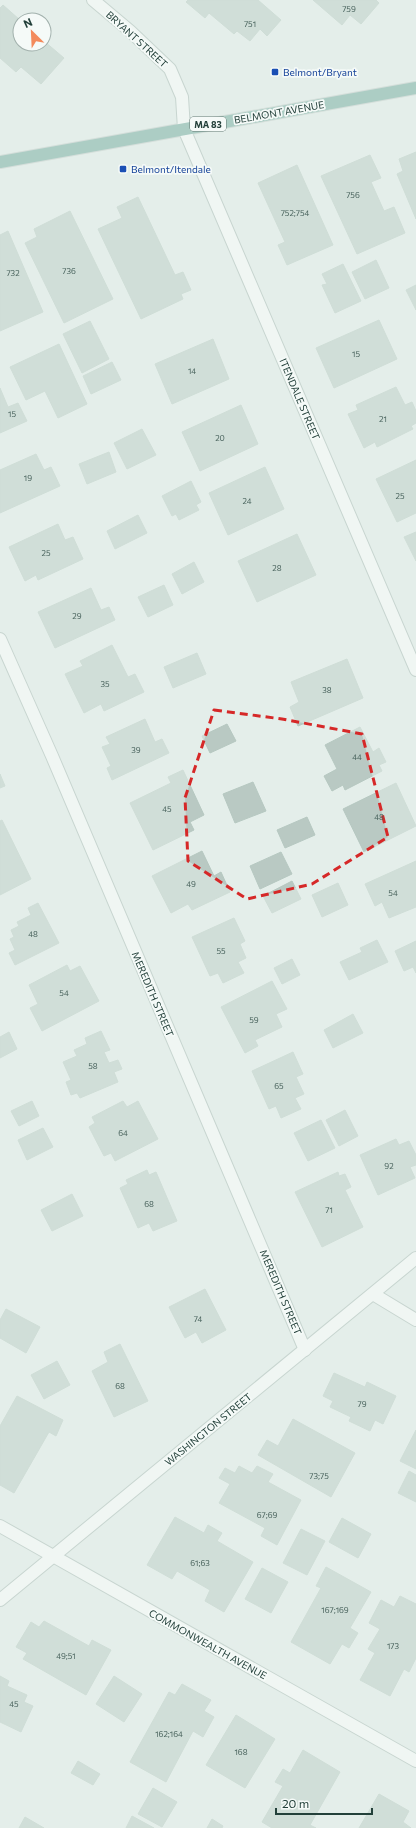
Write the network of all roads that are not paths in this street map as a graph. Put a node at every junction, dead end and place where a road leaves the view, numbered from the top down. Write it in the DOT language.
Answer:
graph roads {
  1 [pos="93,0"];
  2 [pos="416,88"];
  3 [pos="184,129"];
  4 [pos="0,162"];
  5 [pos="0,639"];
  6 [pos="416,670"];
  7 [pos="416,1258"];
  8 [pos="374,1294"];
  9 [pos="416,1320"];
  10 [pos="305,1350"];
  11 [pos="0,1526"];
  12 [pos="54,1557"];
  13 [pos="0,1600"];
  14 [pos="416,1761"];
  1 -- 3 [label="street, BRYANT STREET"];
  2 -- 3 [label="main road, BELMONT AVENUE / MA 83"];
  3 -- 4 [label="main road, BELMONT AVENUE / MA 83"];
  3 -- 6 [label="street, ITENDALE STREET"];
  5 -- 10 [label="street, MEREDITH STREET"];
  7 -- 8 [label="street, WASHINGTON STREET"];
  8 -- 9 [label="street"];
  8 -- 10 [label="street, WASHINGTON STREET"];
  10 -- 12 [label="street, WASHINGTON STREET"];
  11 -- 12 [label="street, COMMONWEALTH AVENUE"];
  12 -- 13 [label="street, WASHINGTON STREET"];
  12 -- 14 [label="street, COMMONWEALTH AVENUE"];
}
